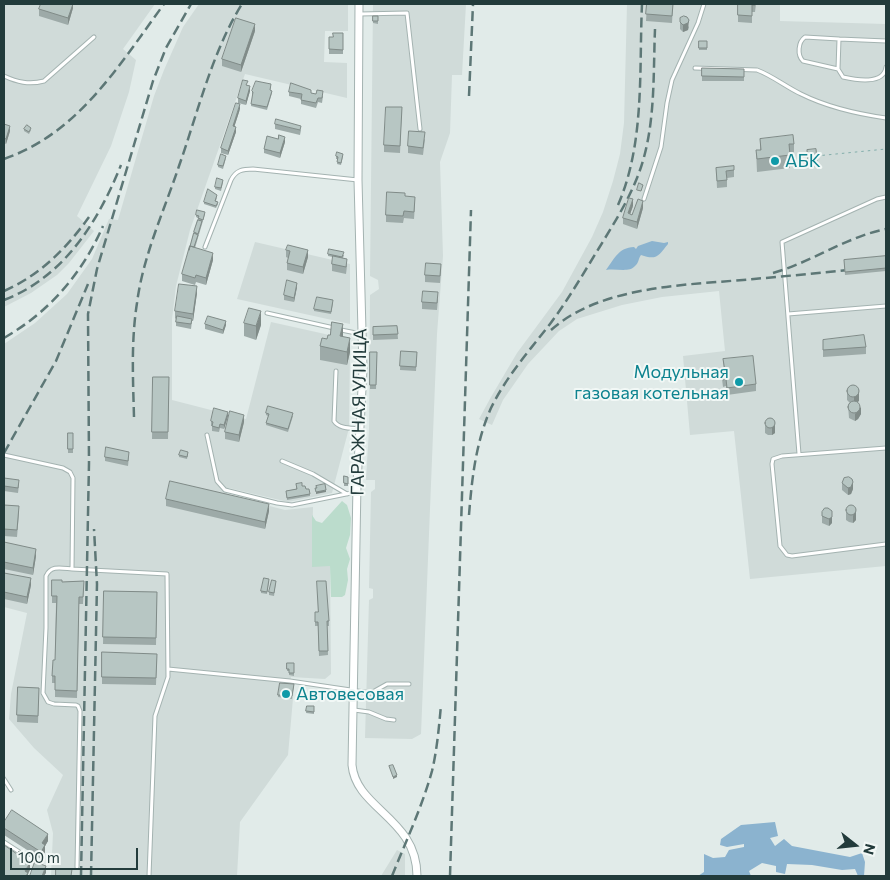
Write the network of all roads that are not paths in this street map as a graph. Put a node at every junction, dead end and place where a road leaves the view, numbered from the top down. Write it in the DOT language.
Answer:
graph roads {
  1 [pos="359,4"];
  2 [pos="704,4"];
  3 [pos="359,14"];
  4 [pos="94,37"];
  5 [pos="840,39"];
  6 [pos="886,41"];
  7 [pos="886,67"];
  8 [pos="695,68"];
  9 [pos="838,69"];
  10 [pos="4,76"];
  11 [pos="886,118"];
  12 [pos="420,129"];
  13 [pos="358,180"];
  14 [pos="886,197"];
  15 [pos="644,199"];
  16 [pos="205,247"];
  17 [pos="886,306"];
  18 [pos="267,313"];
  19 [pos="788,314"];
  20 [pos="362,334"];
  21 [pos="336,371"];
  22 [pos="360,429"];
  23 [pos="207,435"];
  24 [pos="886,448"];
  25 [pos="799,454"];
  26 [pos="4,455"];
  27 [pos="282,461"];
  28 [pos="357,492"];
  29 [pos="347,494"];
  30 [pos="886,544"];
  31 [pos="72,569"];
  32 [pos="168,669"];
  33 [pos="410,684"];
  34 [pos="354,691"];
  35 [pos="353,710"];
  36 [pos="394,720"];
  37 [pos="4,779"];
  38 [pos="11,790"];
  39 [pos="4,842"];
  40 [pos="35,862"];
  41 [pos="77,867"];
  42 [pos="149,876"];
  43 [pos="417,876"];
  1 -- 3 [label="street, ГАРАЖНАЯ УЛИЦА"];
  2 -- 15 [label="lane"];
  3 -- 12 [label="lane"];
  3 -- 13 [label="street, ГАРАЖНАЯ УЛИЦА"];
  4 -- 10 [label="lane"];
  5 -- 6 [label="lane"];
  5 -- 9 [label="lane"];
  5 -- 9 [label="lane"];
  7 -- 9 [label="lane"];
  8 -- 11 [label="lane"];
  13 -- 16 [label="lane"];
  13 -- 20 [label="street, ГАРАЖНАЯ УЛИЦА"];
  14 -- 19 [label="lane"];
  17 -- 19 [label="lane"];
  18 -- 20 [label="lane"];
  19 -- 25 [label="lane"];
  20 -- 22 [label="street, ГАРАЖНАЯ УЛИЦА"];
  21 -- 22 [label="lane"];
  22 -- 28 [label="street, ГАРАЖНАЯ УЛИЦА"];
  23 -- 29 [label="lane"];
  24 -- 25 [label="lane"];
  25 -- 30 [label="lane"];
  26 -- 31 [label="lane"];
  27 -- 29 [label="lane"];
  28 -- 29 [label="lane"];
  28 -- 34 [label="street, ГАРАЖНАЯ УЛИЦА"];
  31 -- 32 [label="lane"];
  31 -- 41 [label="lane"];
  32 -- 34 [label="lane"];
  32 -- 42 [label="lane"];
  33 -- 34 [label="lane"];
  34 -- 35 [label="street, ГАРАЖНАЯ УЛИЦА"];
  35 -- 36 [label="lane"];
  35 -- 43 [label="street, ГАРАЖНАЯ УЛИЦА"];
  37 -- 38 [label="lane"];
  39 -- 40 [label="lane"];
}
